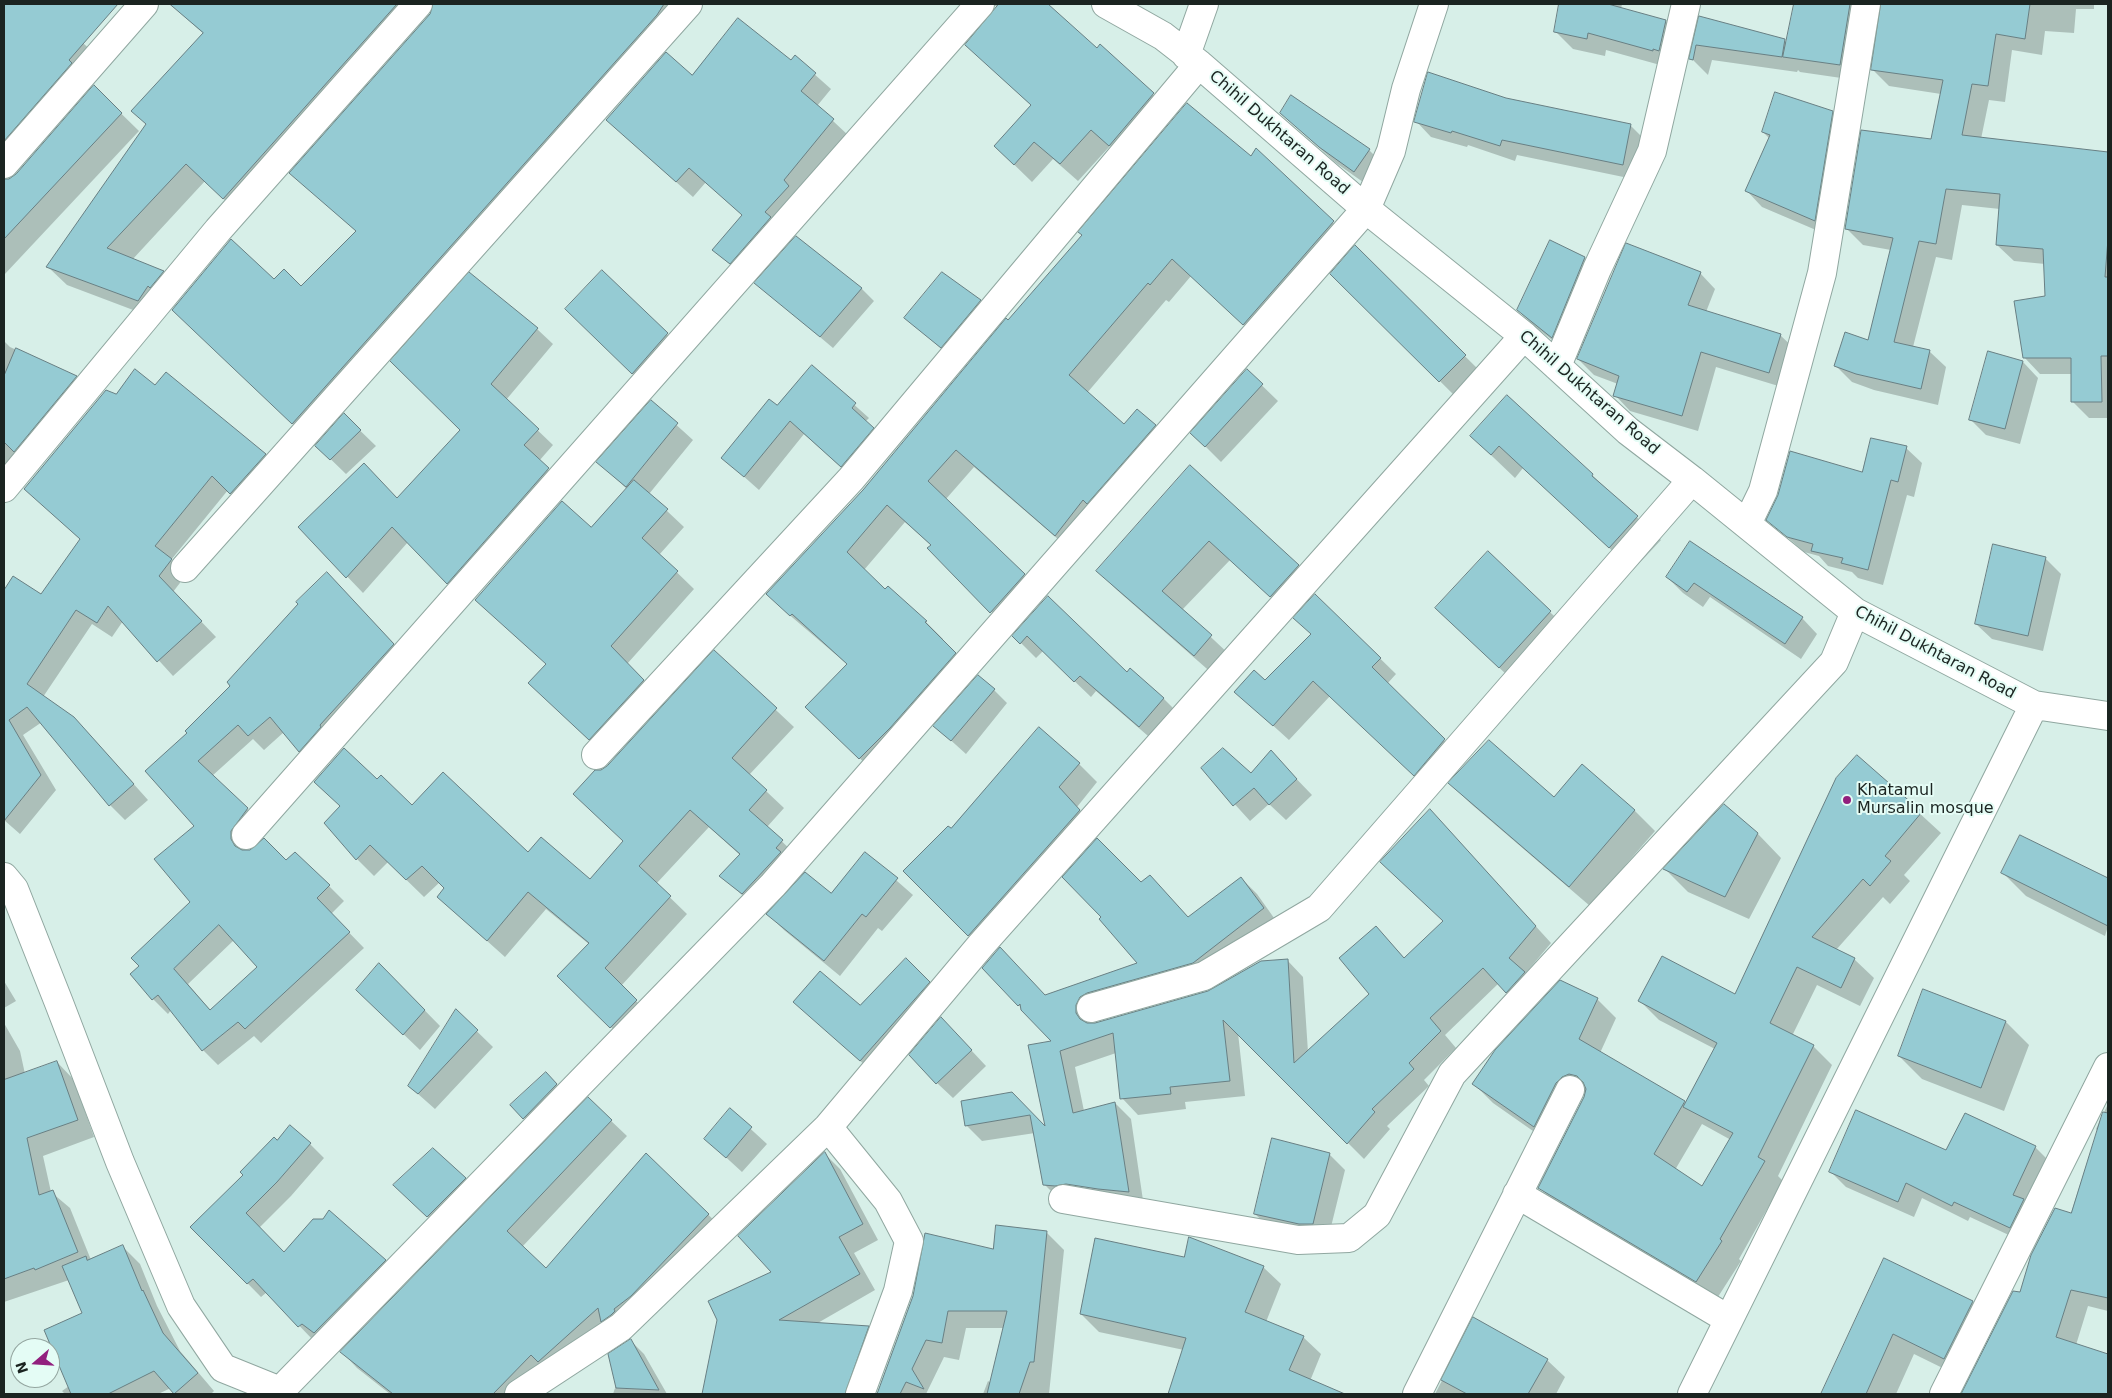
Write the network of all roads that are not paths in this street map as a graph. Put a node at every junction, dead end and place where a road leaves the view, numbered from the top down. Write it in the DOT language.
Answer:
graph roads {
  1 [pos="144,4"];
  2 [pos="418,4"];
  3 [pos="688,4"];
  4 [pos="980,4"];
  5 [pos="1106,4"];
  6 [pos="1204,4"];
  7 [pos="1434,4"];
  8 [pos="1686,4"];
  9 [pos="1866,4"];
  10 [pos="1193,59"];
  11 [pos="4,164"];
  12 [pos="1366,209"];
  13 [pos="1524,336"];
  14 [pos="1557,366"];
  15 [pos="1692,480"];
  16 [pos="4,488"];
  17 [pos="1747,524"];
  18 [pos="185,568"];
  19 [pos="1855,612"];
  20 [pos="2034,705"];
  21 [pos="2108,716"];
  22 [pos="596,755"];
  23 [pos="246,836"];
  24 [pos="4,877"];
  25 [pos="1091,1008"];
  26 [pos="2108,1067"];
  27 [pos="1570,1090"];
  28 [pos="828,1127"];
  29 [pos="1517,1194"];
  30 [pos="1063,1199"];
  31 [pos="1728,1319"];
  32 [pos="519,1394"];
  33 [pos="860,1394"];
  34 [pos="1417,1394"];
  35 [pos="1692,1394"];
  36 [pos="1944,1394"];
  1 -- 11 [label="street"];
  2 -- 16 [label="street"];
  3 -- 18 [label="street"];
  4 -- 23 [label="street"];
  5 -- 10 [label="street, Chihil Dukhtaran Road"];
  6 -- 10 [label="street"];
  7 -- 12 [label="street"];
  8 -- 14 [label="street"];
  9 -- 17 [label="street"];
  10 -- 12 [label="street, Chihil Dukhtaran Road"];
  10 -- 22 [label="street"];
  12 -- 13 [label="street, Chihil Dukhtaran Road"];
  12 -- 24 [label="street"];
  13 -- 14 [label="street, Chihil Dukhtaran Road"];
  13 -- 28 [label="street"];
  14 -- 15 [label="street, Chihil Dukhtaran Road"];
  15 -- 17 [label="street, Chihil Dukhtaran Road"];
  15 -- 25 [label="street"];
  17 -- 19 [label="street, Chihil Dukhtaran Road"];
  19 -- 20 [label="street, Chihil Dukhtaran Road"];
  19 -- 30 [label="street"];
  20 -- 21 [label="street, Chihil Dukhtaran Road"];
  20 -- 31 [label="street"];
  26 -- 36 [label="street"];
  27 -- 29 [label="street"];
  28 -- 32 [label="street"];
  28 -- 33 [label="street"];
  29 -- 31 [label="street"];
  29 -- 34 [label="street"];
  31 -- 35 [label="street"];
}
